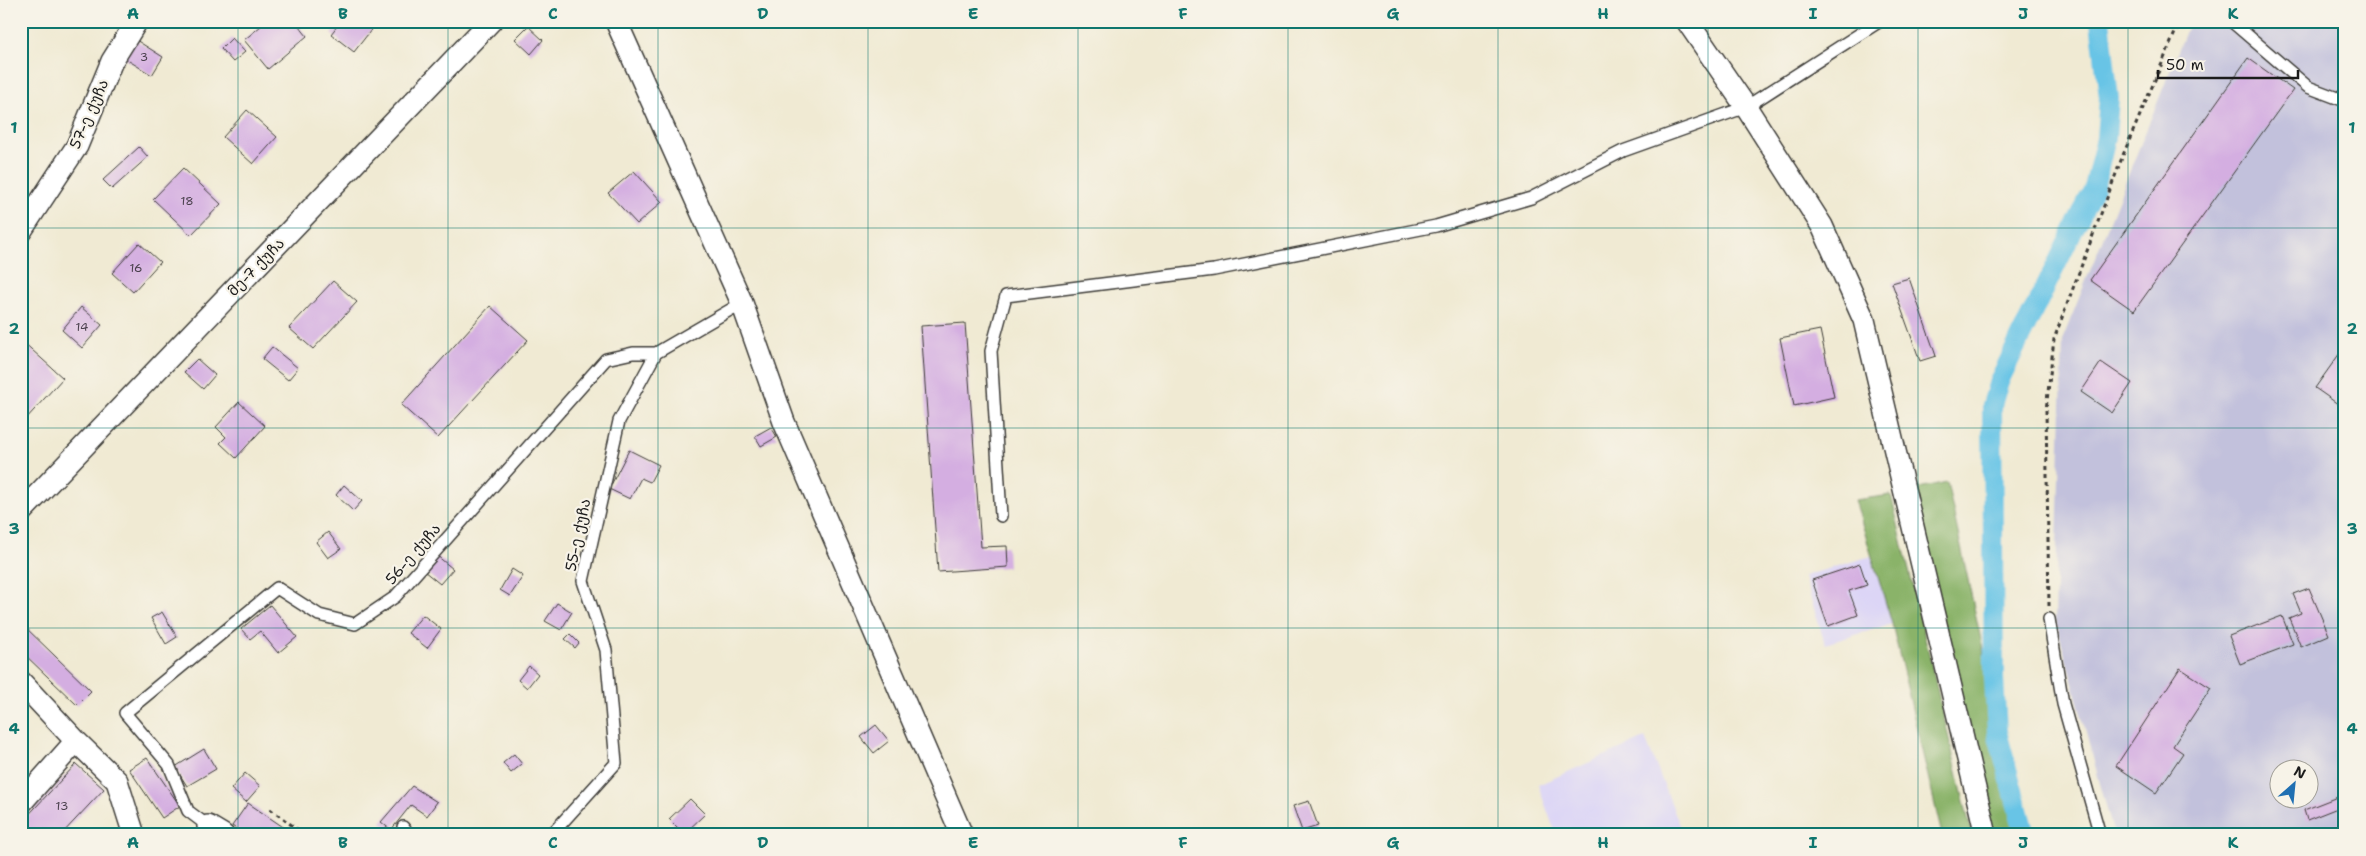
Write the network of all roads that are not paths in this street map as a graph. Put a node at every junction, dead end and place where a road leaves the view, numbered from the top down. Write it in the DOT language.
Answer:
graph roads {
  1 [pos="137,21"];
  2 [pos="491,21"];
  3 [pos="616,21"];
  4 [pos="1687,21"];
  5 [pos="1880,21"];
  6 [pos="2231,21"];
  7 [pos="2345,101"];
  8 [pos="1746,107"];
  9 [pos="21,231"];
  10 [pos="742,303"];
  11 [pos="656,353"];
  12 [pos="21,512"];
  13 [pos="1001,516"];
  14 [pos="2048,619"];
  15 [pos="25,693"];
  16 [pos="76,741"];
  17 [pos="21,803"];
  18 [pos="216,830"];
  19 [pos="134,835"];
  20 [pos="551,835"];
  21 [pos="962,835"];
  22 [pos="1986,835"];
  23 [pos="2100,835"];
  1 -- 9 [label="street, 57-ე ქუჩა"];
  2 -- 12 [label="street, მე-7 ქუჩა"];
  3 -- 10 [label="street"];
  4 -- 8 [label="street"];
  5 -- 8 [label="lane"];
  6 -- 7 [label="lane"];
  8 -- 13 [label="lane"];
  8 -- 22 [label="street"];
  10 -- 11 [label="lane"];
  10 -- 21 [label="street"];
  11 -- 18 [label="lane, 56-ე ქუჩა"];
  11 -- 20 [label="lane, 55-ე ქუჩა"];
  14 -- 23 [label="lane"];
  15 -- 16 [label="street"];
  16 -- 17 [label="street"];
  16 -- 19 [label="street"];
}
